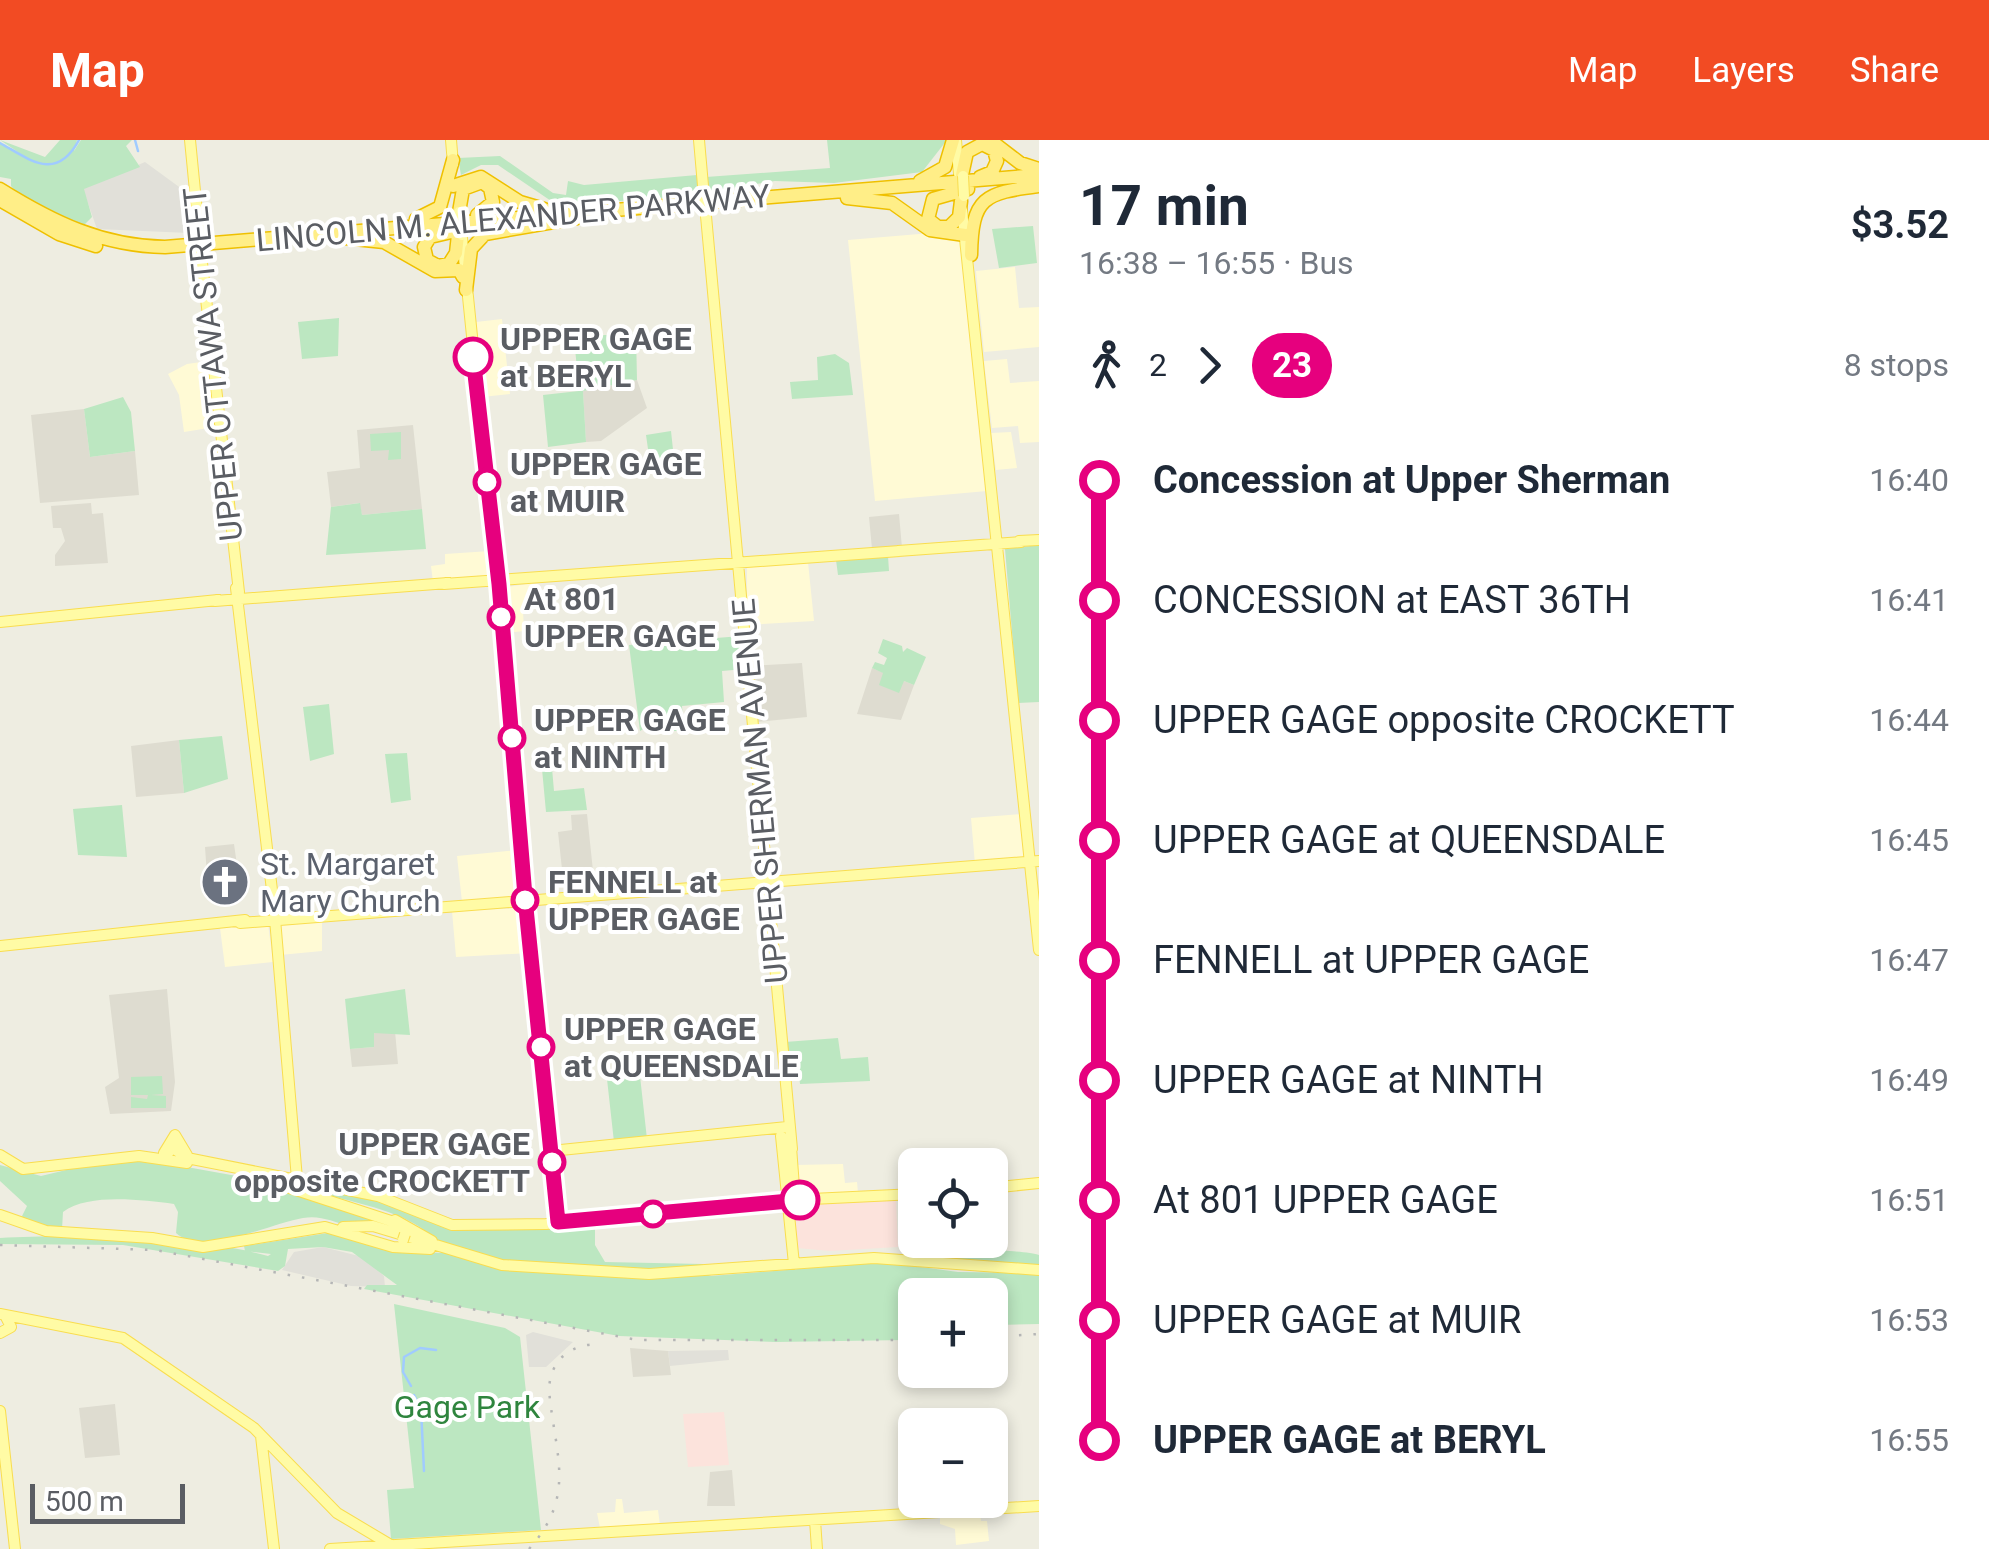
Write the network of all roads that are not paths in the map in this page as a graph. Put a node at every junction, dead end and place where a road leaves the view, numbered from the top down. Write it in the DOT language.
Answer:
graph roads {
  1 [pos="190,140"];
  2 [pos="451,140"];
  3 [pos="699,140"];
  4 [pos="990,140"];
  5 [pos="962,142"];
  6 [pos="1039,172"];
  7 [pos="456,175"];
  8 [pos="1039,185"];
  9 [pos="961,186"];
  10 [pos="0,189"];
  11 [pos="828,192"];
  12 [pos="847,198"];
  13 [pos="0,200"];
  14 [pos="574,215"];
  15 [pos="455,216"];
  16 [pos="478,226"];
  17 [pos="965,229"];
  18 [pos="342,235"];
  19 [pos="460,235"];
  20 [pos="969,256"];
  21 [pos="464,275"];
  22 [pos="972,283"];
  23 [pos="972,312"];
  24 [pos="978,329"];
  25 [pos="1039,540"];
  26 [pos="999,543"];
  27 [pos="739,563"];
  28 [pos="497,582"];
  29 [pos="237,597"];
  30 [pos="0,622"];
  31 [pos="1034,863"];
  32 [pos="768,879"];
  33 [pos="527,900"];
  34 [pos="273,920"];
  35 [pos="0,946"];
  36 [pos="1039,950"];
  37 [pos="782,1129"];
  38 [pos="551,1151"];
  39 [pos="0,1156"];
  40 [pos="165,1158"];
  41 [pos="296,1179"];
  42 [pos="1039,1183"];
  43 [pos="1008,1186"];
  44 [pos="898,1195"];
  45 [pos="790,1200"];
  46 [pos="363,1212"];
  47 [pos="0,1218"];
  48 [pos="391,1218"];
  49 [pos="558,1222"];
  50 [pos="343,1226"];
  51 [pos="266,1236"];
  52 [pos="372,1237"];
  53 [pos="402,1237"];
  54 [pos="388,1246"];
  55 [pos="445,1250"];
  56 [pos="796,1260"];
  57 [pos="1039,1270"];
  58 [pos="4,1313"];
  59 [pos="0,1333"];
  60 [pos="0,1411"];
  61 [pos="261,1435"];
  62 [pos="1039,1506"];
  63 [pos="814,1520"];
  64 [pos="545,1534"];
  65 [pos="426,1542"];
  66 [pos="396,1545"];
  67 [pos="15,1549"];
  68 [pos="274,1549"];
  69 [pos="330,1549"];
  70 [pos="360,1549"];
  71 [pos="546,1549"];
  72 [pos="817,1549"];
  1 -- 29 [label="main road, UPPER OTTAWA STREET"];
  2 -- 7 [label="main road"];
  3 -- 27 [label="main road, UPPER SHERMAN AVENUE, bridge"];
  4 -- 6 [label="highway"];
  5 -- 9 [label="main road"];
  5 -- 11 [label="highway"];
  6 -- 9 [label="highway, LINCOLN M. ALEXANDER PARKWAY"];
  7 -- 14 [label="highway"];
  7 -- 15 [label="main road"];
  7 -- 18 [label="highway"];
  8 -- 9 [label="highway, LINCOLN M. ALEXANDER PARKWAY"];
  8 -- 20 [label="highway"];
  9 -- 11 [label="highway, LINCOLN M. ALEXANDER PARKWAY"];
  9 -- 12 [label="highway, LINCOLN M. ALEXANDER PARKWAY"];
  9 -- 17 [label="main road"];
  10 -- 18 [label="highway, LINCOLN M. ALEXANDER PARKWAY"];
  11 -- 14 [label="highway, LINCOLN M. ALEXANDER PARKWAY"];
  12 -- 14 [label="highway, LINCOLN M. ALEXANDER PARKWAY"];
  12 -- 17 [label="highway"];
  13 -- 18 [label="highway, LINCOLN M. ALEXANDER PARKWAY"];
  14 -- 15 [label="highway, LINCOLN M. ALEXANDER PARKWAY"];
  14 -- 16 [label="highway, LINCOLN M. ALEXANDER PARKWAY"];
  14 -- 21 [label="highway"];
  15 -- 18 [label="highway, LINCOLN M. ALEXANDER PARKWAY"];
  15 -- 19 [label="main road, bridge"];
  16 -- 18 [label="highway, LINCOLN M. ALEXANDER PARKWAY"];
  16 -- 19 [label="highway"];
  17 -- 20 [label="main road"];
  18 -- 21 [label="highway"];
  19 -- 21 [label="main road"];
  20 -- 22 [label="main road"];
  20 -- 22 [label="main road"];
  21 -- 28 [label="main road"];
  22 -- 23 [label="main road"];
  22 -- 24 [label="main road"];
  23 -- 24 [label="main road"];
  23 -- 26 [label="main road"];
  24 -- 26 [label="main road"];
  25 -- 26 [label="main road"];
  26 -- 27 [label="main road"];
  26 -- 31 [label="main road"];
  27 -- 28 [label="main road"];
  27 -- 32 [label="main road, UPPER SHERMAN AVENUE"];
  28 -- 29 [label="main road"];
  28 -- 33 [label="main road"];
  29 -- 30 [label="main road"];
  29 -- 34 [label="main road, UPPER OTTAWA STREET"];
  31 -- 32 [label="main road"];
  31 -- 36 [label="main road"];
  32 -- 33 [label="main road"];
  32 -- 37 [label="main road, UPPER SHERMAN AVENUE"];
  33 -- 34 [label="main road"];
  33 -- 38 [label="main road"];
  34 -- 35 [label="main road"];
  34 -- 41 [label="main road, UPPER OTTAWA STREET"];
  37 -- 38 [label="main road"];
  37 -- 45 [label="main road, UPPER SHERMAN AVENUE"];
  37 -- 56 [label="main road"];
  38 -- 49 [label="main road"];
  39 -- 40 [label="main road"];
  40 -- 41 [label="main road"];
  40 -- 46 [label="main road"];
  41 -- 49 [label="main road"];
  42 -- 43 [label="main road"];
  44 -- 45 [label="main road"];
  45 -- 49 [label="main road"];
  46 -- 48 [label="main road"];
  46 -- 53 [label="main road"];
  47 -- 51 [label="main road"];
  48 -- 53 [label="main road"];
  48 -- 55 [label="main road"];
  50 -- 51 [label="main road"];
  50 -- 52 [label="main road"];
  50 -- 55 [label="main road"];
  51 -- 54 [label="main road"];
  52 -- 53 [label="main road"];
  52 -- 55 [label="main road"];
  53 -- 54 [label="main road"];
  54 -- 55 [label="main road"];
  55 -- 56 [label="main road"];
  56 -- 57 [label="main road"];
  58 -- 59 [label="main road"];
  58 -- 61 [label="main road"];
  60 -- 67 [label="main road"];
  61 -- 66 [label="main road"];
  61 -- 68 [label="main road"];
  62 -- 63 [label="main road"];
  63 -- 64 [label="main road"];
  63 -- 72 [label="main road"];
  64 -- 65 [label="main road"];
  64 -- 71 [label="main road"];
  65 -- 66 [label="main road"];
  65 -- 66 [label="main road"];
  66 -- 69 [label="main road"];
  66 -- 70 [label="main road"];
}
